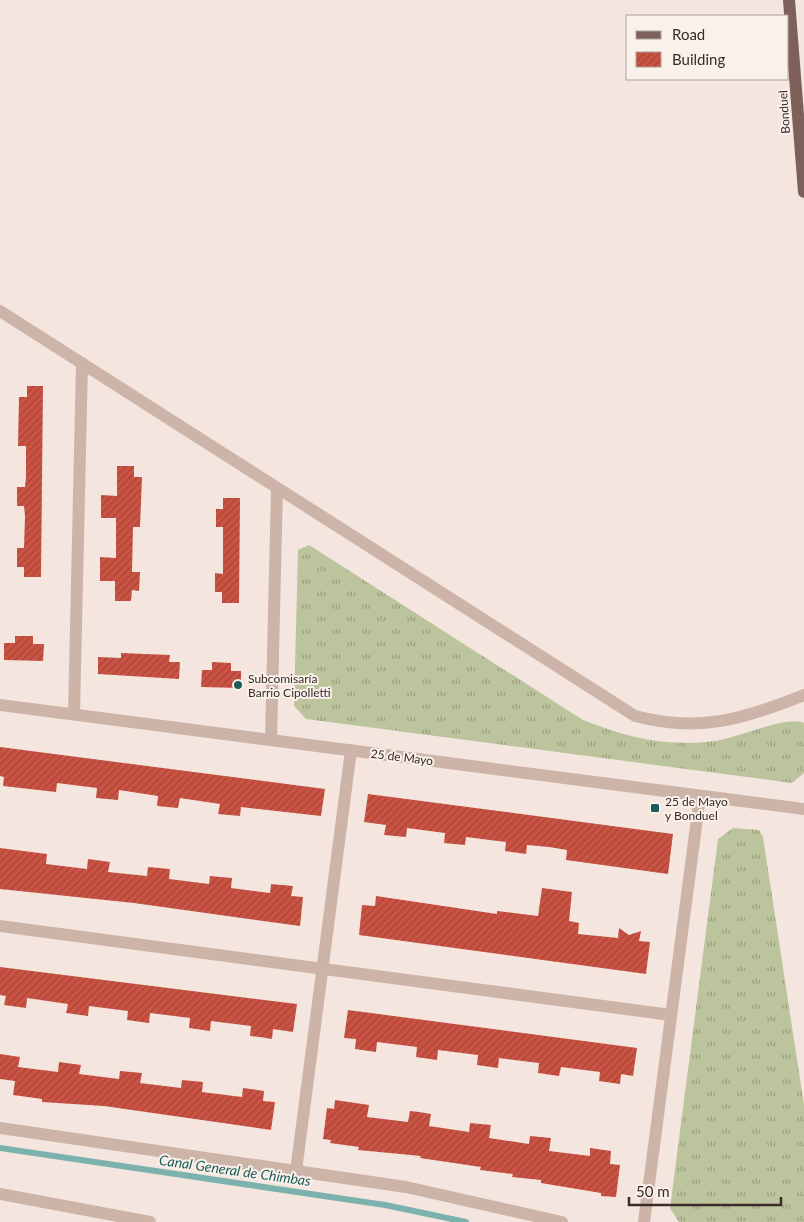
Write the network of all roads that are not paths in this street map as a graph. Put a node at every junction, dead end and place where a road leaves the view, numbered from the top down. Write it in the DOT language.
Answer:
graph roads {
  1 [pos="789,0"];
  2 [pos="804,192"];
  3 [pos="0,311"];
  4 [pos="82,363"];
  5 [pos="277,488"];
  6 [pos="804,695"];
  7 [pos="0,705"];
  8 [pos="74,714"];
  9 [pos="271,740"];
  10 [pos="351,750"];
  11 [pos="700,796"];
  12 [pos="804,809"];
  13 [pos="0,926"];
  14 [pos="323,969"];
  15 [pos="671,1015"];
  16 [pos="0,1128"];
  17 [pos="296,1171"];
  18 [pos="0,1194"];
  19 [pos="150,1222"];
  20 [pos="562,1222"];
  21 [pos="644,1222"];
  1 -- 2 [label="main road, Bonduel"];
  3 -- 4 [label="street"];
  4 -- 5 [label="street"];
  4 -- 8 [label="street"];
  5 -- 6 [label="street"];
  5 -- 9 [label="street"];
  7 -- 8 [label="street, 25 de Mayo"];
  8 -- 9 [label="street, 25 de Mayo"];
  9 -- 10 [label="street, 25 de Mayo"];
  10 -- 11 [label="street, 25 de Mayo"];
  10 -- 14 [label="street"];
  11 -- 12 [label="street, 25 de Mayo"];
  11 -- 15 [label="street"];
  13 -- 14 [label="street"];
  14 -- 15 [label="street"];
  14 -- 17 [label="street"];
  15 -- 21 [label="street"];
  16 -- 17 [label="street"];
  17 -- 20 [label="street"];
  18 -- 19 [label="street"];
}
